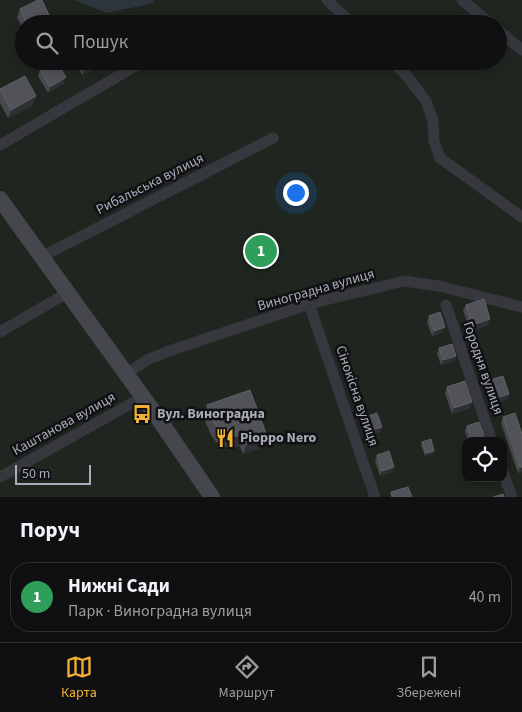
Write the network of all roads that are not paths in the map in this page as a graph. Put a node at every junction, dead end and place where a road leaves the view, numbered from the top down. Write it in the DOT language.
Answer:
graph roads {
  1 [pos="327,0"];
  2 [pos="462,0"];
  3 [pos="343,15"];
  4 [pos="480,15"];
  5 [pos="507,38"];
  6 [pos="522,50"];
  7 [pos="129,70"];
  8 [pos="401,70"];
  9 [pos="273,138"];
  10 [pos="0,145"];
  11 [pos="0,199"];
  12 [pos="522,217"];
  13 [pos="41,257"];
  14 [pos="68,293"];
  15 [pos="309,304"];
  16 [pos="446,305"];
  17 [pos="522,306"];
  18 [pos="0,332"];
  19 [pos="126,374"];
  20 [pos="144,398"];
  21 [pos="491,437"];
  22 [pos="0,477"];
  23 [pos="506,482"];
  24 [pos="212,497"];
  25 [pos="375,497"];
  26 [pos="512,497"];
  1 -- 3 [label="street"];
  2 -- 4 [label="street"];
  5 -- 6 [label="street"];
  7 -- 10 [label="street"];
  8 -- 12 [label="street"];
  9 -- 13 [label="street, Рибальська вулиця"];
  11 -- 13 [label="street"];
  13 -- 14 [label="street"];
  14 -- 18 [label="street"];
  14 -- 19 [label="street"];
  15 -- 17 [label="street, Виноградна вулиця"];
  15 -- 19 [label="street, Виноградна вулиця"];
  15 -- 25 [label="street, Сінокісна вулиця"];
  16 -- 21 [label="street, Городня вулиця"];
  19 -- 20 [label="street"];
  20 -- 22 [label="street, Каштанова вулиця"];
  20 -- 24 [label="street"];
  23 -- 26 [label="street"];
}
